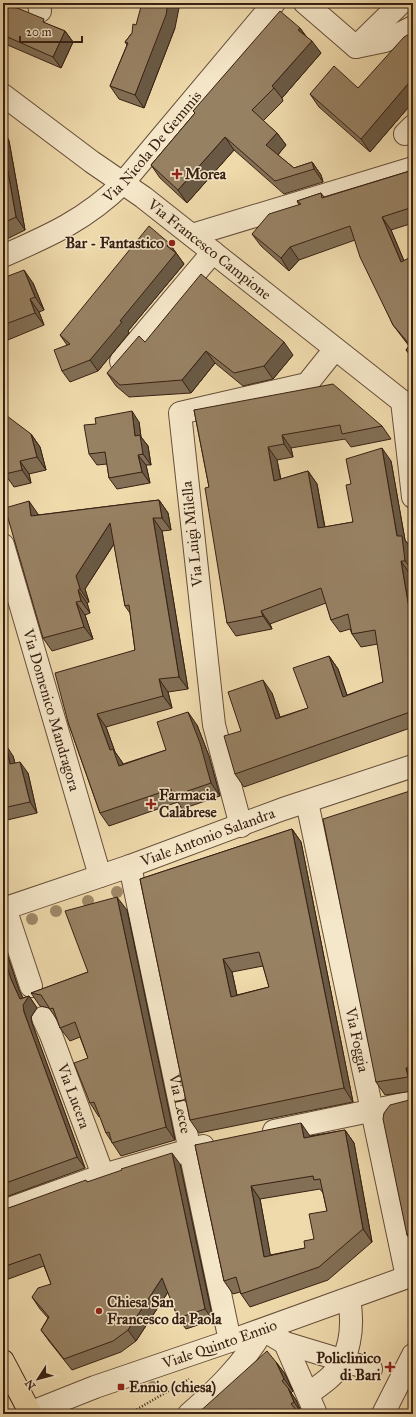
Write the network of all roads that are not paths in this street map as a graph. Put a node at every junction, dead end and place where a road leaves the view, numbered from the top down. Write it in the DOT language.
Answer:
graph roads {
  1 [pos="274,3"];
  2 [pos="305,3"];
  3 [pos="401,3"];
  4 [pos="413,27"];
  5 [pos="356,47"];
  6 [pos="3,95"];
  7 [pos="413,168"];
  8 [pos="123,183"];
  9 [pos="192,235"];
  10 [pos="213,252"];
  11 [pos="3,256"];
  12 [pos="335,349"];
  13 [pos="109,376"];
  14 [pos="408,405"];
  15 [pos="413,497"];
  16 [pos="3,545"];
  17 [pos="413,766"];
  18 [pos="307,802"];
  19 [pos="241,826"];
  20 [pos="130,866"];
  21 [pos="100,876"];
  22 [pos="4,909"];
  23 [pos="31,986"];
  24 [pos="43,1018"];
  25 [pos="413,1102"];
  26 [pos="372,1110"];
  27 [pos="258,1134"];
  28 [pos="220,1142"];
  29 [pos="190,1148"];
  30 [pos="103,1175"];
  31 [pos="3,1211"];
  32 [pos="410,1276"];
  33 [pos="349,1299"];
  34 [pos="263,1330"];
  35 [pos="230,1341"];
  36 [pos="285,1343"];
  37 [pos="413,1355"];
  38 [pos="3,1361"];
  39 [pos="342,1361"];
  40 [pos="371,1369"];
  41 [pos="308,1394"];
  42 [pos="29,1414"];
  43 [pos="189,1414"];
  44 [pos="316,1414"];
  45 [pos="382,1414"];
  1 -- 8 [label="street, Via Nicola De Gemmis"];
  2 -- 5 [label="street"];
  3 -- 5 [label="street"];
  4 -- 5 [label="street"];
  6 -- 8 [label="street, Via Francesco Campione"];
  7 -- 9 [label="street"];
  8 -- 9 [label="street, Via Francesco Campione"];
  8 -- 11 [label="street, Via Nicola De Gemmis"];
  9 -- 10 [label="street, Via Francesco Campione"];
  10 -- 12 [label="street, Via Francesco Campione"];
  10 -- 13 [label="street"];
  12 -- 14 [label="street, Via Francesco Campione"];
  12 -- 19 [label="street, Via Luigi Milella"];
  14 -- 15 [label="street"];
  16 -- 21 [label="street, Via Domenico Mandragora"];
  17 -- 18 [label="street, Viale Antonio Salandra"];
  18 -- 19 [label="street, Viale Antonio Salandra"];
  18 -- 26 [label="street, Via Foggia"];
  19 -- 20 [label="street, Viale Antonio Salandra"];
  20 -- 21 [label="street, Viale Antonio Salandra"];
  20 -- 29 [label="street, Via Lecce"];
  21 -- 22 [label="street, Viale Antonio Salandra"];
  22 -- 23 [label="street"];
  24 -- 30 [label="street, Via Lucera"];
  25 -- 26 [label="street"];
  26 -- 27 [label="street"];
  26 -- 32 [label="street, Via Foggia"];
  28 -- 29 [label="street"];
  29 -- 30 [label="street"];
  29 -- 35 [label="street, Via Lecce"];
  30 -- 31 [label="street"];
  32 -- 33 [label="street, Viale Quinto Ennio"];
  33 -- 34 [label="street, Viale Quinto Ennio"];
  33 -- 39 [label="street"];
  34 -- 35 [label="street, Viale Quinto Ennio"];
  34 -- 36 [label="street"];
  34 -- 43 [label="street"];
  35 -- 42 [label="street, Viale Quinto Ennio"];
  36 -- 39 [label="street"];
  36 -- 41 [label="street"];
  37 -- 45 [label="street"];
  38 -- 42 [label="main road"];
  39 -- 40 [label="street"];
  39 -- 41 [label="street"];
  41 -- 44 [label="street"];
}
